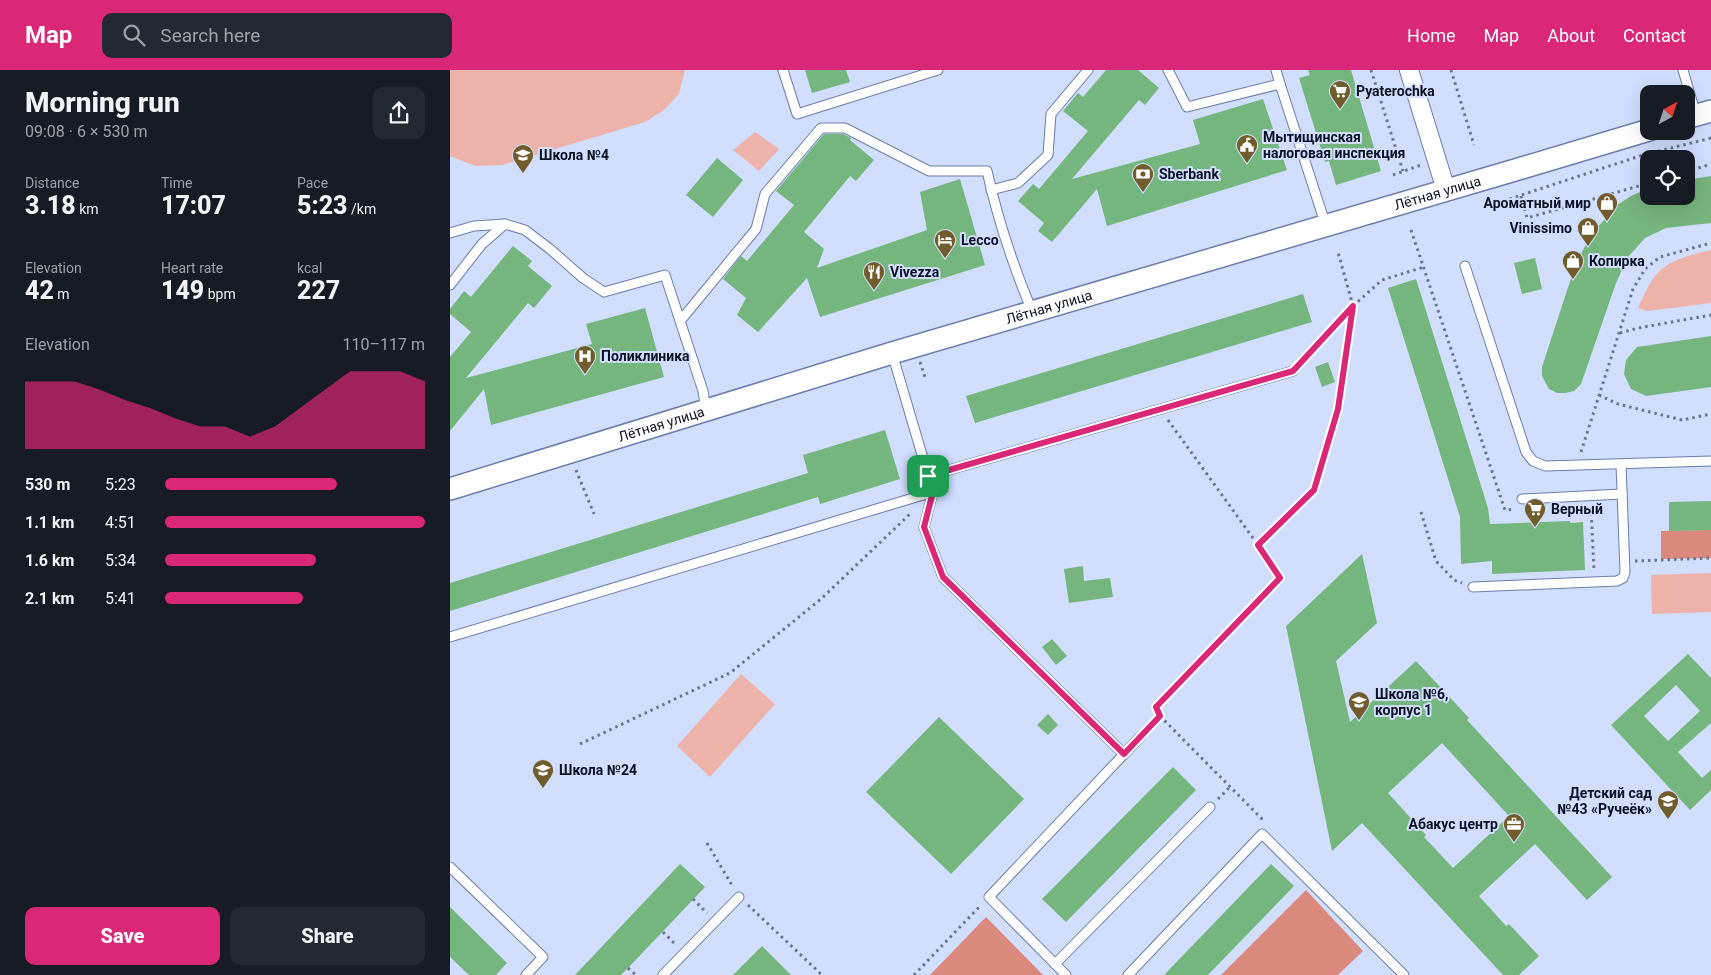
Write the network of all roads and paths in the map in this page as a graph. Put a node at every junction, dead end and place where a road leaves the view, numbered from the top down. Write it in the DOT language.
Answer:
graph roads {
  1 [pos="783,70"];
  2 [pos="938,70"];
  3 [pos="1088,70"];
  4 [pos="1168,70"];
  5 [pos="1276,70"];
  6 [pos="1371,70"];
  7 [pos="1410,70"];
  8 [pos="1450,70"];
  9 [pos="1683,70"];
  10 [pos="1280,84"];
  11 [pos="1698,115"];
  12 [pos="1640,133"];
  13 [pos="1711,138"];
  14 [pos="1474,145"];
  15 [pos="1711,164"];
  16 [pos="1695,169"];
  17 [pos="1403,171"];
  18 [pos="1640,186"];
  19 [pos="991,190"];
  20 [pos="1446,190"];
  21 [pos="1521,196"];
  22 [pos="1492,205"];
  23 [pos="505,224"];
  24 [pos="1326,226"];
  25 [pos="1411,230"];
  26 [pos="450,233"];
  27 [pos="1711,243"];
  28 [pos="1338,252"];
  29 [pos="1424,266"];
  30 [pos="1464,266"];
  31 [pos="450,285"];
  32 [pos="1353,306"];
  33 [pos="1032,312"];
  34 [pos="1711,315"];
  35 [pos="681,320"];
  36 [pos="1619,333"];
  37 [pos="892,353"];
  38 [pos="920,361"];
  39 [pos="1293,371"];
  40 [pos="925,377"];
  41 [pos="1599,396"];
  42 [pos="1161,409"];
  43 [pos="706,410"];
  44 [pos="1711,414"];
  45 [pos="1711,462"];
  46 [pos="1621,464"];
  47 [pos="1577,465"];
  48 [pos="576,469"];
  49 [pos="928,476"];
  50 [pos="450,489"];
  51 [pos="933,492"];
  52 [pos="1622,494"];
  53 [pos="1522,498"];
  54 [pos="1582,507"];
  55 [pos="1524,509"];
  56 [pos="1421,512"];
  57 [pos="594,514"];
  58 [pos="1258,545"];
  59 [pos="1711,558"];
  60 [pos="1624,562"];
  61 [pos="1595,582"];
  62 [pos="1473,587"];
  63 [pos="450,637"];
  64 [pos="1141,736"];
  65 [pos="580,744"];
  66 [pos="1124,754"];
  67 [pos="1210,807"];
  68 [pos="707,843"];
  69 [pos="450,867"];
  70 [pos="739,896"];
  71 [pos="989,897"];
  72 [pos="693,899"];
  73 [pos="716,921"];
  74 [pos="662,932"];
  75 [pos="684,953"];
  76 [pos="1055,964"];
  77 [pos="628,968"];
  78 [pos="526,975"];
  79 [pos="636,975"];
  80 [pos="663,975"];
  81 [pos="822,975"];
  82 [pos="914,975"];
  83 [pos="1066,975"];
  84 [pos="1128,975"];
  85 [pos="1404,975"];
  1 -- 2 [label="lane"];
  3 -- 19 [label="lane"];
  4 -- 10 [label="lane"];
  5 -- 10 [label="lane"];
  6 -- 17 [label="path"];
  7 -- 20 [label="street"];
  8 -- 14 [label="path"];
  9 -- 11 [label="lane"];
  10 -- 24 [label="lane"];
  12 -- 20 [label="street, Лётная улица"];
  13 -- 21 [label="path"];
  15 -- 16 [label="path"];
  18 -- 21 [label="path"];
  19 -- 33 [label="lane"];
  19 -- 35 [label="lane"];
  20 -- 24 [label="street, Лётная улица"];
  21 -- 22 [label="path"];
  23 -- 26 [label="lane"];
  23 -- 31 [label="lane"];
  23 -- 35 [label="lane"];
  24 -- 33 [label="street, Лётная улица"];
  25 -- 29 [label="path"];
  27 -- 36 [label="path"];
  28 -- 32 [label="path"];
  29 -- 32 [label="path"];
  29 -- 55 [label="path"];
  30 -- 47 [label="lane"];
  32 -- 39 [label="path"];
  32 -- 58 [label="path"];
  33 -- 37 [label="street, Лётная улица"];
  34 -- 36 [label="path"];
  35 -- 43 [label="lane"];
  36 -- 41 [label="path"];
  37 -- 43 [label="street, Лётная улица"];
  37 -- 49 [label="lane"];
  38 -- 40 [label="path"];
  39 -- 42 [label="lane"];
  41 -- 44 [label="path"];
  41 -- 47 [label="path"];
  42 -- 49 [label="lane"];
  42 -- 58 [label="path"];
  43 -- 50 [label="street, Лётная улица"];
  45 -- 46 [label="lane"];
  46 -- 47 [label="lane"];
  46 -- 52 [label="lane"];
  48 -- 57 [label="path"];
  49 -- 51 [label="lane"];
  51 -- 63 [label="lane"];
  51 -- 65 [label="path"];
  51 -- 66 [label="lane"];
  52 -- 53 [label="lane"];
  52 -- 60 [label="lane"];
  54 -- 61 [label="path"];
  56 -- 62 [label="path"];
  58 -- 64 [label="path"];
  59 -- 60 [label="path"];
  60 -- 61 [label="lane"];
  61 -- 62 [label="lane"];
  64 -- 66 [label="lane"];
  66 -- 71 [label="lane"];
  67 -- 76 [label="lane"];
  68 -- 70 [label="path"];
  69 -- 78 [label="lane"];
  70 -- 73 [label="lane"];
  70 -- 81 [label="path"];
  71 -- 76 [label="lane"];
  71 -- 82 [label="path"];
  72 -- 73 [label="path"];
  73 -- 75 [label="lane"];
  74 -- 75 [label="path"];
  75 -- 80 [label="lane"];
  76 -- 83 [label="lane"];
  77 -- 79 [label="path"];
  84 -- 85 [label="lane"];
}
